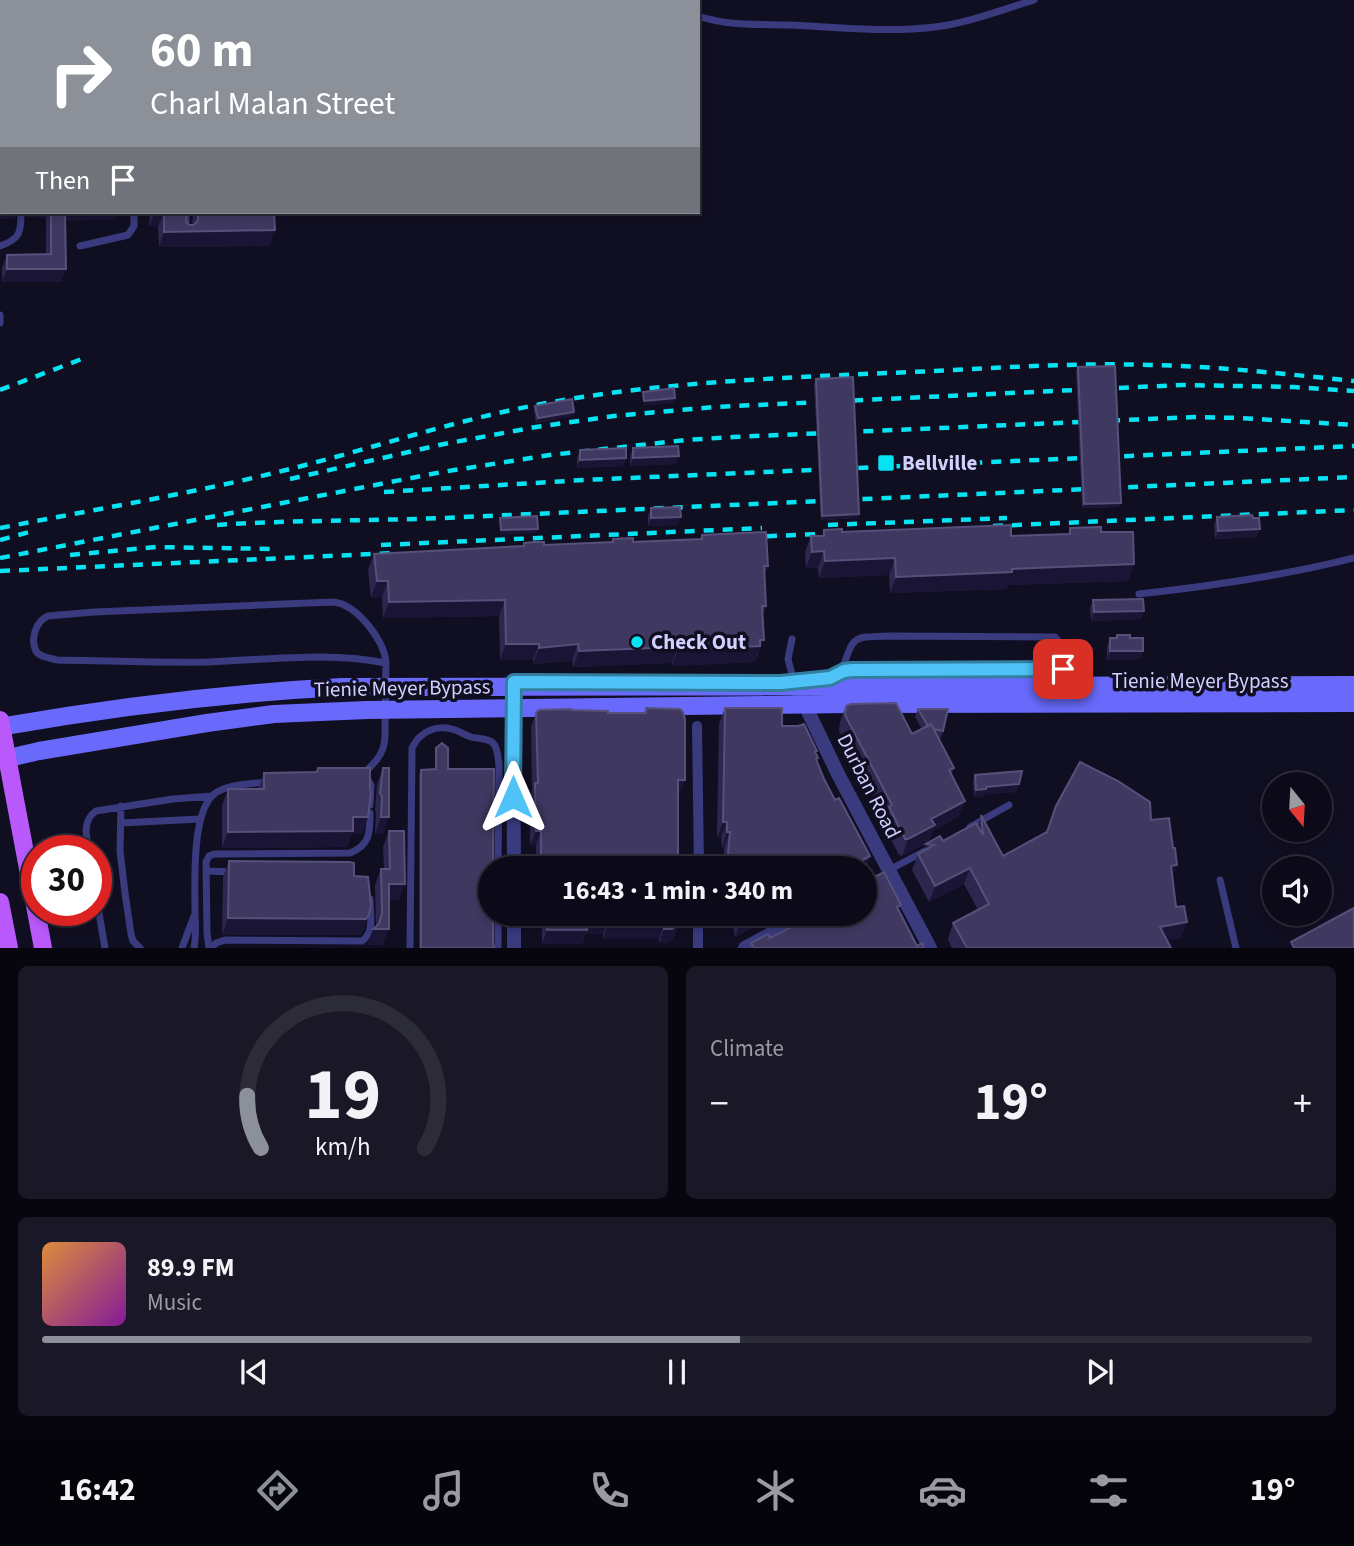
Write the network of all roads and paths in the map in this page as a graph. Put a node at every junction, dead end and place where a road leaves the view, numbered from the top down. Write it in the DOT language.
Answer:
graph roads {
  1 [pos="1034,0"];
  2 [pos="700,17"];
  3 [pos="21,214"];
  4 [pos="134,214"];
  5 [pos="186,214"];
  6 [pos="186,235"];
  7 [pos="0,246"];
  8 [pos="80,246"];
  9 [pos="0,315"];
  10 [pos="0,323"];
  11 [pos="1354,558"];
  12 [pos="1139,594"];
  13 [pos="792,639"];
  14 [pos="386,663"];
  15 [pos="1064,670"];
  16 [pos="841,673"];
  17 [pos="794,682"];
  18 [pos="1354,685"];
  19 [pos="513,701"];
  20 [pos="803,703"];
  21 [pos="1354,704"];
  22 [pos="0,725"];
  23 [pos="697,726"];
  24 [pos="3,759"];
  25 [pos="273,781"];
  26 [pos="213,796"];
  27 [pos="1009,805"];
  28 [pos="121,806"];
  29 [pos="200,819"];
  30 [pos="121,823"];
  31 [pos="963,831"];
  32 [pos="87,835"];
  33 [pos="938,844"];
  34 [pos="498,856"];
  35 [pos="514,856"];
  36 [pos="699,856"];
  37 [pos="206,872"];
  38 [pos="247,872"];
  39 [pos="883,874"];
  40 [pos="1220,880"];
  41 [pos="369,893"];
  42 [pos="0,902"];
  43 [pos="195,913"];
  44 [pos="101,926"];
  45 [pos="498,926"];
  46 [pos="514,926"];
  47 [pos="698,926"];
  48 [pos="785,926"];
  49 [pos="9,947"];
  50 [pos="43,947"];
  51 [pos="105,947"];
  52 [pos="140,947"];
  53 [pos="182,947"];
  54 [pos="194,947"];
  55 [pos="210,947"];
  56 [pos="410,947"];
  57 [pos="498,947"];
  58 [pos="514,947"];
  59 [pos="698,947"];
  60 [pos="745,947"];
  61 [pos="930,947"];
  62 [pos="1236,947"];
  1 -- 2 [label="lane"];
  3 -- 7 [label="lane"];
  4 -- 8 [label="lane"];
  5 -- 6 [label="lane"];
  9 -- 10 [label="lane"];
  11 -- 12 [label="lane"];
  13 -- 17 [label="lane, Durban Road"];
  14 -- 14 [label="lane"];
  14 -- 37 [label="lane"];
  15 -- 16 [label="street"];
  15 -- 16 [label="lane"];
  15 -- 20 [label="street"];
  16 -- 17 [label="street"];
  17 -- 19 [label="street"];
  17 -- 20 [label="street, Durban Road"];
  18 -- 22 [label="main road, Tienie Meyer Bypass, bridge"];
  19 -- 20 [label="street"];
  19 -- 35 [label="street"];
  20 -- 39 [label="street, Durban Road"];
  21 -- 24 [label="main road, Tienie Meyer Bypass, bridge"];
  22 -- 24 [label="main road"];
  23 -- 36 [label="street"];
  24 -- 50 [label="main road"];
  25 -- 26 [label="lane"];
  26 -- 28 [label="lane"];
  26 -- 29 [label="lane"];
  27 -- 31 [label="lane"];
  28 -- 30 [label="lane"];
  28 -- 32 [label="lane"];
  29 -- 30 [label="lane"];
  29 -- 43 [label="lane"];
  30 -- 52 [label="lane"];
  33 -- 39 [label="lane"];
  34 -- 56 [label="lane"];
  37 -- 38 [label="lane"];
  37 -- 55 [label="lane"];
  39 -- 61 [label="street, Durban Road"];
  40 -- 62 [label="lane"];
  41 -- 55 [label="lane"];
  42 -- 49 [label="main road"];
  43 -- 53 [label="lane"];
  43 -- 54 [label="lane"];
  44 -- 51 [label="lane"];
  45 -- 57 [label="lane"];
  46 -- 58 [label="street"];
  47 -- 59 [label="street"];
  48 -- 60 [label="street"];
}
